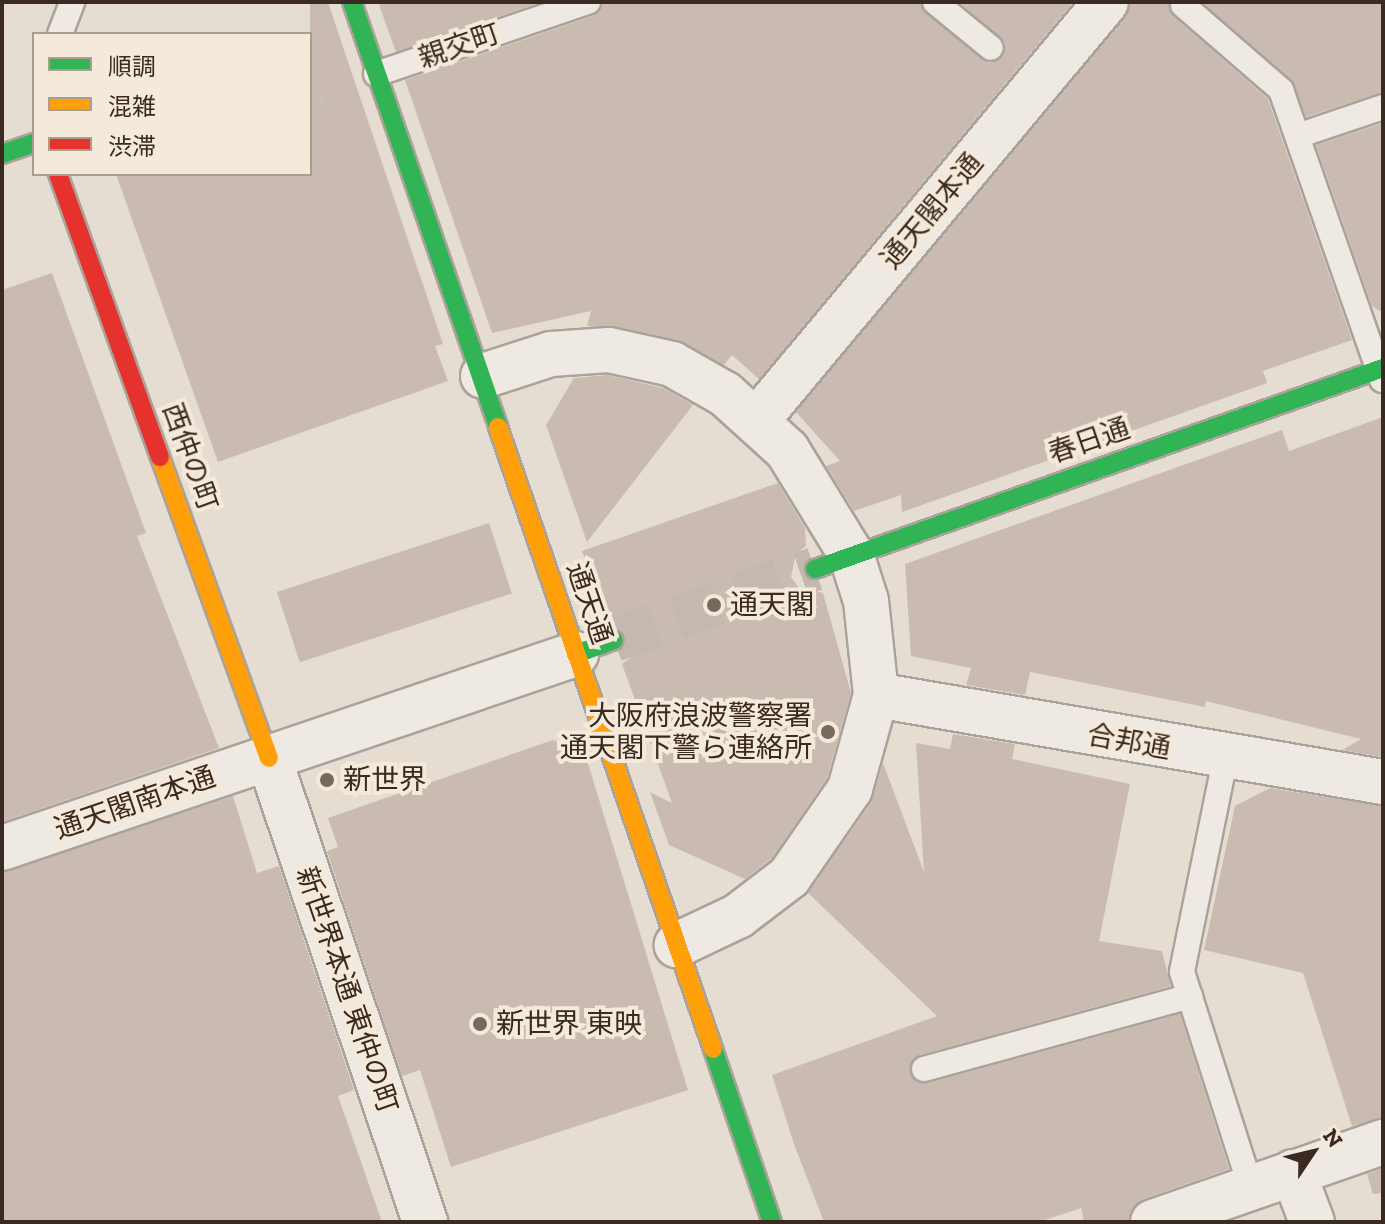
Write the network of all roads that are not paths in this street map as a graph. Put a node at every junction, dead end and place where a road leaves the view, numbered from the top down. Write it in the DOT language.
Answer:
graph roads {
  1 [pos="72,2"];
  2 [pos="352,2"];
  3 [pos="588,2"];
  4 [pos="935,2"];
  5 [pos="1106,2"];
  6 [pos="1183,5"];
  7 [pos="61,32"];
  8 [pos="991,48"];
  9 [pos="376,74"];
  10 [pos="1383,107"];
  11 [pos="1300,135"];
  12 [pos="32,144"];
  13 [pos="2,154"];
  14 [pos="59,176"];
  15 [pos="1382,373"];
  16 [pos="483,376"];
  17 [pos="758,419"];
  18 [pos="833,562"];
  19 [pos="595,647"];
  20 [pos="876,695"];
  21 [pos="269,758"];
  22 [pos="1225,760"];
  23 [pos="1383,782"];
  24 [pos="2,848"];
  25 [pos="677,945"];
  26 [pos="1190,996"];
  27 [pos="924,1069"];
  28 [pos="1383,1142"];
  29 [pos="1293,1172"];
  30 [pos="1251,1188"];
  31 [pos="425,1222"];
  32 [pos="772,1222"];
  33 [pos="1153,1222"];
  34 [pos="1312,1222"];
  1 -- 7 [label="lane"];
  2 -- 9 [label="street, 通天通"];
  3 -- 9 [label="lane, 親交町"];
  4 -- 8 [label="lane"];
  5 -- 17 [label="street, 通天閣本通"];
  6 -- 11 [label="lane"];
  9 -- 16 [label="street, 通天通"];
  10 -- 11 [label="lane"];
  11 -- 15 [label="lane"];
  12 -- 13 [label="street"];
  14 -- 21 [label="street, 西仲の町"];
  15 -- 18 [label="street, 春日通"];
  16 -- 17 [label="street"];
  16 -- 19 [label="street, 通天通"];
  17 -- 18 [label="street"];
  18 -- 20 [label="street"];
  19 -- 21 [label="street, 通天閣南本通"];
  19 -- 25 [label="street, 通天通"];
  20 -- 22 [label="street, 合邦通"];
  20 -- 25 [label="street"];
  21 -- 24 [label="street, 通天閣南本通"];
  21 -- 31 [label="street, 新世界本通 東仲の町"];
  22 -- 23 [label="street, 合邦通"];
  22 -- 26 [label="lane"];
  25 -- 32 [label="street, 通天通"];
  26 -- 27 [label="lane"];
  26 -- 30 [label="lane"];
  28 -- 29 [label="street"];
  29 -- 30 [label="street"];
  29 -- 34 [label="street"];
  30 -- 33 [label="street"];
}
